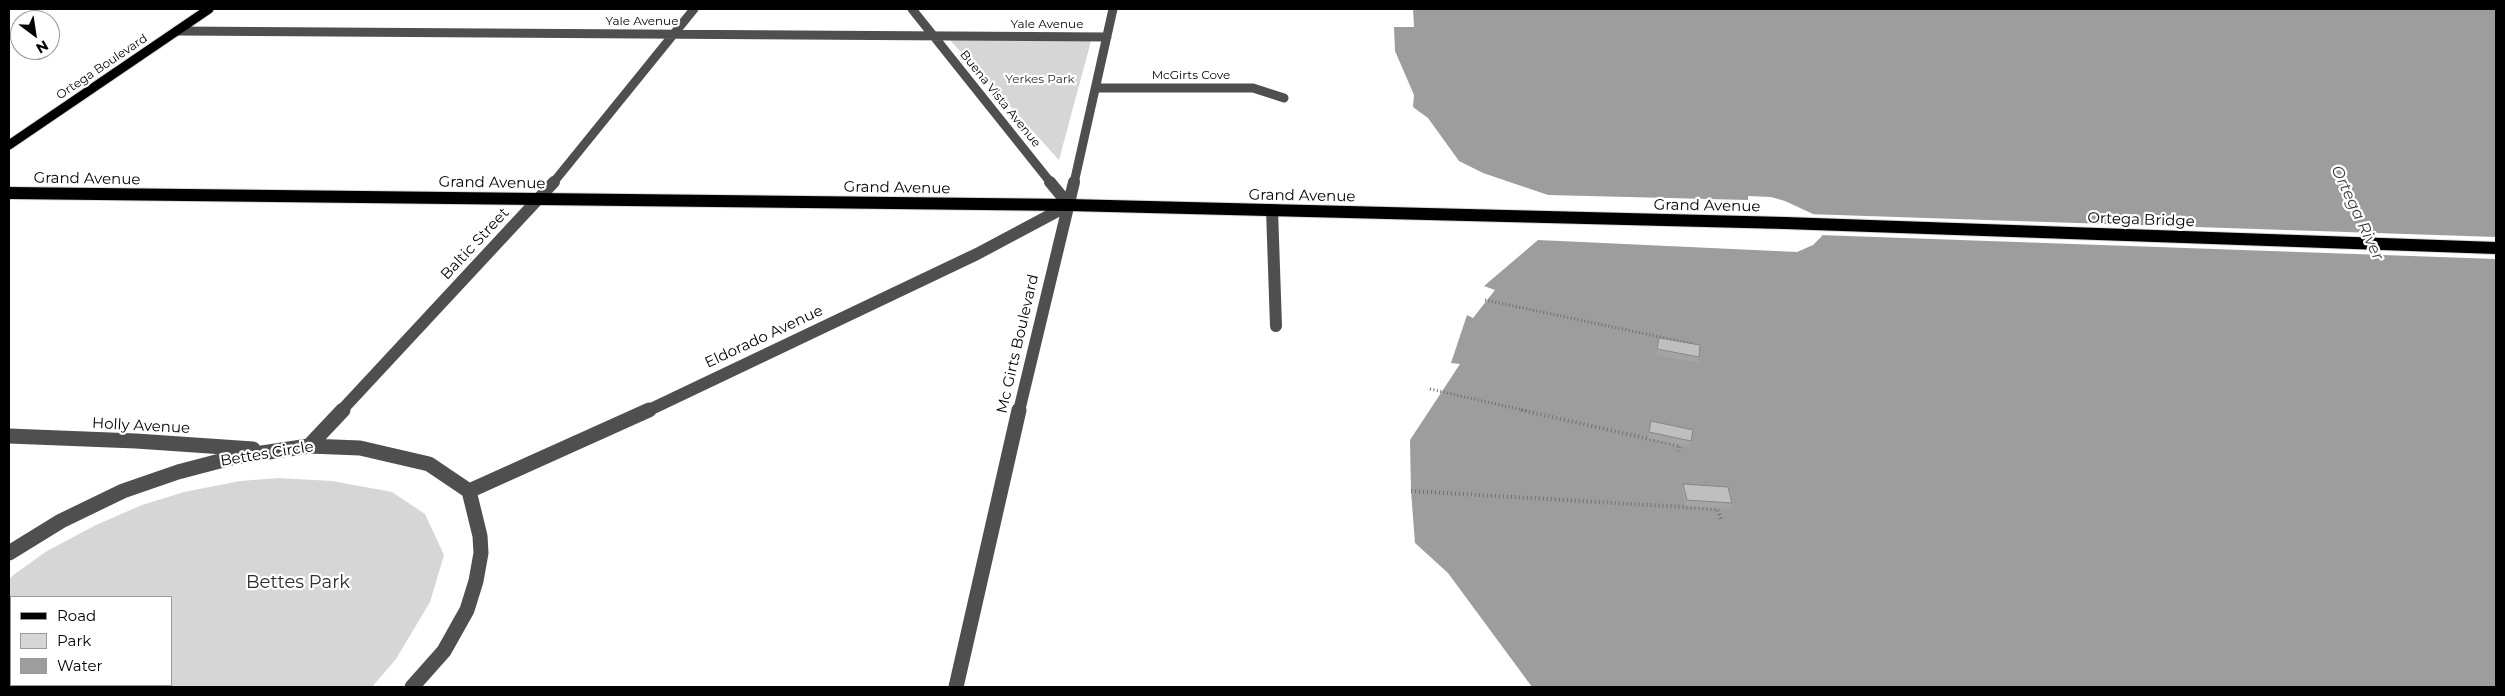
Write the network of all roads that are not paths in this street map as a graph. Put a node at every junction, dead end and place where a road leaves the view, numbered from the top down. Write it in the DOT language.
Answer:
graph roads {
  1 [pos="208,9"];
  2 [pos="694,9"];
  3 [pos="912,9"];
  4 [pos="1114,9"];
  5 [pos="177,31"];
  6 [pos="674,33"];
  7 [pos="932,35"];
  8 [pos="1107,37"];
  9 [pos="1096,88"];
  10 [pos="1284,98"];
  11 [pos="9,145"];
  12 [pos="9,193"];
  13 [pos="538,199"];
  14 [pos="1069,205"];
  15 [pos="1272,210"];
  16 [pos="1785,223"];
  17 [pos="2496,248"];
  18 [pos="1276,326"];
  19 [pos="9,436"];
  20 [pos="308,446"];
  21 [pos="271,451"];
  22 [pos="469,491"];
  23 [pos="9,554"];
  24 [pos="412,687"];
  25 [pos="956,687"];
  1 -- 5 [label="main road, Ortega Boulevard"];
  2 -- 6 [label="street, Baltic Street"];
  3 -- 7 [label="street, Buena Vista Avenue"];
  4 -- 8 [label="street, Mc Girts Boulevard"];
  5 -- 6 [label="street, Yale Avenue"];
  5 -- 11 [label="main road, Ortega Boulevard"];
  6 -- 7 [label="street, Yale Avenue"];
  6 -- 13 [label="street, Baltic Street"];
  7 -- 8 [label="street, Yale Avenue"];
  7 -- 14 [label="street, Buena Vista Avenue"];
  8 -- 9 [label="street, Mc Girts Boulevard"];
  9 -- 10 [label="street, McGirts Cove"];
  9 -- 14 [label="street, Mc Girts Boulevard"];
  12 -- 13 [label="main road, Grand Avenue"];
  13 -- 14 [label="main road, Grand Avenue"];
  13 -- 20 [label="street, Baltic Street"];
  14 -- 15 [label="main road, Grand Avenue"];
  14 -- 22 [label="street, Eldorado Avenue"];
  14 -- 25 [label="street, Mc Girts Boulevard"];
  15 -- 16 [label="main road, Grand Avenue"];
  15 -- 18 [label="street"];
  16 -- 17 [label="main road, Ortega Bridge"];
  19 -- 21 [label="street, Holly Avenue"];
  20 -- 21 [label="street, Bettes Circle"];
  20 -- 22 [label="street, Bettes Circle"];
  21 -- 23 [label="street, Bettes Circle"];
  22 -- 24 [label="street"];
}
